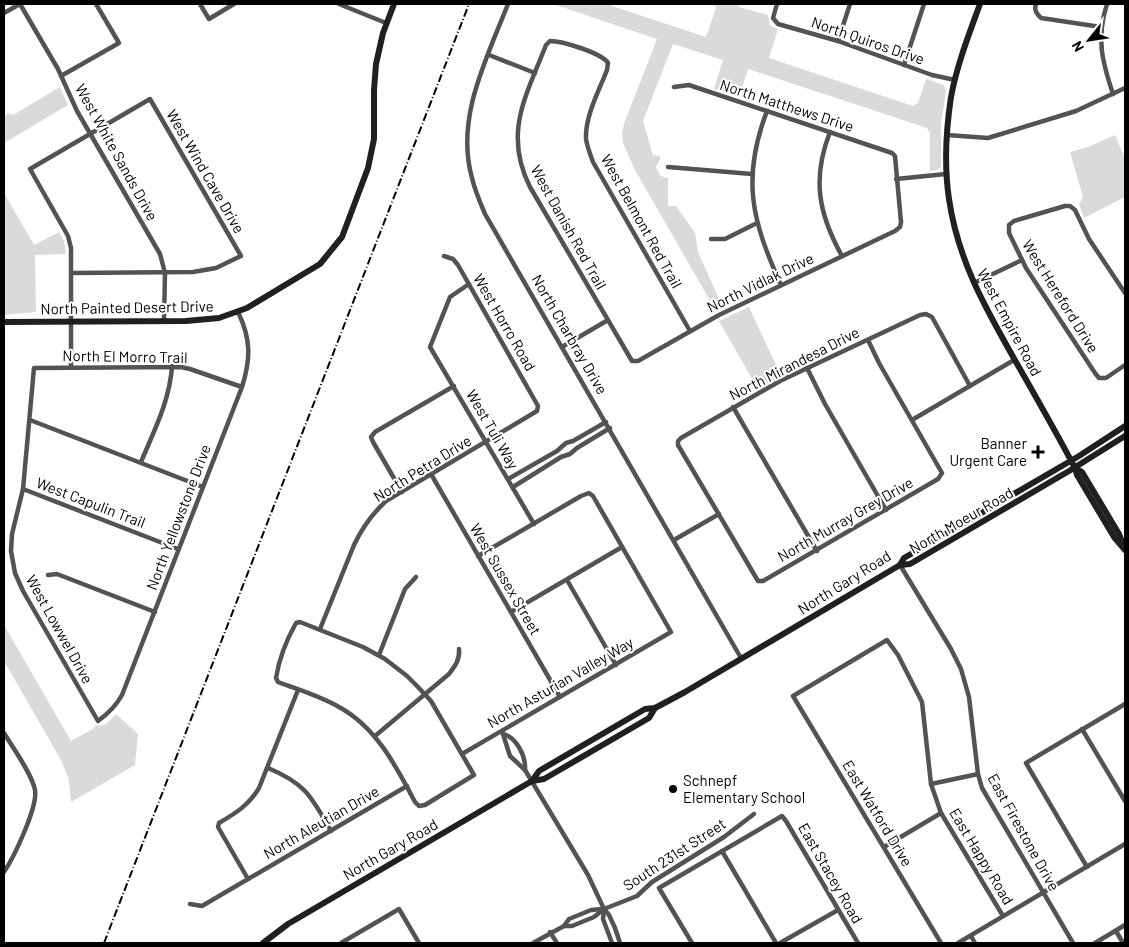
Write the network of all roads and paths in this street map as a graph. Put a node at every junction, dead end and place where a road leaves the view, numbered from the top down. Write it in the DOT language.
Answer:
graph roads {
  1 [pos="20,4"];
  2 [pos="96,4"];
  3 [pos="200,4"];
  4 [pos="234,4"];
  5 [pos="339,4"];
  6 [pos="394,4"];
  7 [pos="508,4"];
  8 [pos="777,4"];
  9 [pos="850,4"];
  10 [pos="924,4"];
  11 [pos="980,4"];
  12 [pos="1036,4"];
  13 [pos="1107,4"];
  14 [pos="4,13"];
  15 [pos="386,23"];
  16 [pos="1101,27"];
  17 [pos="838,41"];
  18 [pos="489,55"];
  19 [pos="608,63"];
  20 [pos="904,65"];
  21 [pos="535,73"];
  22 [pos="61,76"];
  23 [pos="955,80"];
  24 [pos="674,87"];
  25 [pos="1125,88"];
  26 [pos="1113,94"];
  27 [pos="767,111"];
  28 [pos="830,132"];
  29 [pos="91,134"];
  30 [pos="947,135"];
  31 [pos="668,167"];
  32 [pos="752,174"];
  33 [pos="946,174"];
  34 [pos="896,179"];
  35 [pos="757,223"];
  36 [pos="710,240"];
  37 [pos="444,256"];
  38 [pos="842,256"];
  39 [pos="1022,260"];
  40 [pos="165,273"];
  41 [pos="71,274"];
  42 [pos="469,284"];
  43 [pos="973,284"];
  44 [pos="781,285"];
  45 [pos="1125,293"];
  46 [pos="238,312"];
  47 [pos="608,320"];
  48 [pos="164,321"];
  49 [pos="4,322"];
  50 [pos="71,322"];
  51 [pos="690,331"];
  52 [pos="868,340"];
  53 [pos="562,346"];
  54 [pos="1014,360"];
  55 [pos="632,362"];
  56 [pos="1125,365"];
  57 [pos="172,366"];
  58 [pos="71,367"];
  59 [pos="34,368"];
  60 [pos="807,368"];
  61 [pos="454,386"];
  62 [pos="970,386"];
  63 [pos="242,387"];
  64 [pos="538,406"];
  65 [pos="733,407"];
  66 [pos="30,420"];
  67 [pos="912,420"];
  68 [pos="606,422"];
  69 [pos="1125,426"];
  70 [pos="610,428"];
  71 [pos="1125,436"];
  72 [pos="486,442"];
  73 [pos="560,448"];
  74 [pos="566,456"];
  75 [pos="1071,460"];
  76 [pos="141,462"];
  77 [pos="1076,468"];
  78 [pos="431,474"];
  79 [pos="508,479"];
  80 [pos="203,486"];
  81 [pos="513,487"];
  82 [pos="23,489"];
  83 [pos="402,492"];
  84 [pos="886,510"];
  85 [pos="719,514"];
  86 [pos="534,524"];
  87 [pos="674,540"];
  88 [pos="622,547"];
  89 [pos="178,549"];
  90 [pos="1125,550"];
  91 [pos="817,551"];
  92 [pos="478,556"];
  93 [pos="900,565"];
  94 [pos="48,575"];
  95 [pos="416,577"];
  96 [pos="567,580"];
  97 [pos="154,612"];
  98 [pos="510,612"];
  99 [pos="320,629"];
  100 [pos="887,640"];
  101 [pos="458,649"];
  102 [pos="379,656"];
  103 [pos="741,658"];
  104 [pos="616,665"];
  105 [pos="298,690"];
  106 [pos="426,695"];
  107 [pos="560,697"];
  108 [pos="1125,704"];
  109 [pos="98,720"];
  110 [pos="1082,729"];
  111 [pos="503,732"];
  112 [pos="4,733"];
  113 [pos="375,736"];
  114 [pos="518,747"];
  115 [pos="509,752"];
  116 [pos="462,754"];
  117 [pos="268,768"];
  118 [pos="526,770"];
  119 [pos="978,774"];
  120 [pos="532,781"];
  121 [pos="931,784"];
  122 [pos="407,786"];
  123 [pos="1125,801"];
  124 [pos="941,813"];
  125 [pos="754,814"];
  126 [pos="782,816"];
  127 [pos="331,830"];
  128 [pos="1125,844"];
  129 [pos="884,846"];
  130 [pos="722,851"];
  131 [pos="6,864"];
  132 [pos="1086,867"];
  133 [pos="4,872"];
  134 [pos="248,879"];
  135 [pos="1043,892"];
  136 [pos="190,904"];
  137 [pos="604,909"];
  138 [pos="838,910"];
  139 [pos="1003,916"];
  140 [pos="1125,925"];
  141 [pos="1116,931"];
  142 [pos="550,932"];
  143 [pos="970,936"];
  144 [pos="263,943"];
  145 [pos="341,943"];
  146 [pos="419,943"];
  147 [pos="533,943"];
  148 [pos="557,943"];
  149 [pos="612,943"];
  150 [pos="620,943"];
  151 [pos="692,943"];
  152 [pos="776,943"];
  153 [pos="780,943"];
  154 [pos="858,943"];
  155 [pos="941,943"];
  156 [pos="958,943"];
  157 [pos="975,943"];
  158 [pos="1073,943"];
  159 [pos="1095,943"];
  160 [pos="1123,943"];
  1 -- 14 [label="street"];
  1 -- 22 [label="street, West White Sands Drive"];
  2 -- 22 [label="street"];
  3 -- 4 [label="street"];
  5 -- 15 [label="street"];
  6 -- 15 [label="main road, North Painted Desert Drive"];
  7 -- 18 [label="street, North Charbray Drive"];
  8 -- 17 [label="street, North Quiros Drive"];
  9 -- 17 [label="street"];
  10 -- 20 [label="street"];
  11 -- 23 [label="main road, West Empire Road"];
  12 -- 16 [label="street"];
  13 -- 16 [label="street"];
  15 -- 46 [label="main road, North Painted Desert Drive"];
  16 -- 26 [label="street"];
  17 -- 20 [label="street, North Quiros Drive"];
  18 -- 21 [label="street"];
  18 -- 53 [label="street, North Charbray Drive"];
  19 -- 21 [label="street, West Danish Red Trail"];
  19 -- 51 [label="street, West Belmont Red Trail"];
  20 -- 23 [label="street, North Quiros Drive"];
  21 -- 47 [label="street, West Danish Red Trail"];
  22 -- 29 [label="street, West White Sands Drive"];
  23 -- 30 [label="main road, West Empire Road"];
  24 -- 27 [label="street, North Matthews Drive"];
  25 -- 26 [label="street"];
  26 -- 30 [label="street"];
  27 -- 28 [label="street, North Matthews Drive"];
  27 -- 32 [label="street"];
  28 -- 34 [label="street, North Matthews Drive"];
  28 -- 38 [label="street"];
  29 -- 40 [label="street, West White Sands Drive"];
  29 -- 40 [label="street, West Wind Cave Drive"];
  29 -- 41 [label="street"];
  30 -- 33 [label="main road, West Empire Road"];
  31 -- 32 [label="street"];
  32 -- 35 [label="street"];
  33 -- 34 [label="street"];
  33 -- 43 [label="main road, West Empire Road"];
  34 -- 38 [label="street, North Vidlak Drive"];
  35 -- 36 [label="street"];
  35 -- 44 [label="street"];
  37 -- 42 [label="street, West Horro Road"];
  38 -- 44 [label="street, North Vidlak Drive"];
  39 -- 43 [label="street"];
  39 -- 45 [label="street, West Hereford Drive"];
  39 -- 56 [label="street, West Hereford Drive"];
  40 -- 41 [label="street"];
  40 -- 48 [label="street, West White Sands Drive"];
  41 -- 50 [label="street"];
  42 -- 61 [label="street, West Tuli Way"];
  42 -- 64 [label="street, West Horro Road"];
  43 -- 54 [label="main road, West Empire Road"];
  44 -- 51 [label="street, North Vidlak Drive"];
  46 -- 48 [label="main road, North Painted Desert Drive"];
  46 -- 63 [label="street, North Yellowstone Drive"];
  47 -- 53 [label="street"];
  47 -- 55 [label="street, West Danish Red Trail"];
  48 -- 50 [label="main road, North Painted Desert Drive"];
  49 -- 50 [label="main road, North Painted Desert Drive"];
  50 -- 58 [label="street"];
  51 -- 55 [label="street, North Vidlak Drive"];
  52 -- 60 [label="street, North Mirandesa Drive"];
  52 -- 62 [label="street, North Mirandesa Drive"];
  52 -- 67 [label="street"];
  53 -- 68 [label="street, North Charbray Drive"];
  54 -- 62 [label="street"];
  54 -- 75 [label="main road, West Empire Road"];
  57 -- 58 [label="street, North El Morro Trail"];
  57 -- 63 [label="street, North El Morro Trail"];
  57 -- 76 [label="street"];
  58 -- 59 [label="street, North El Morro Trail"];
  59 -- 66 [label="street, West Lowwel Drive"];
  60 -- 65 [label="street, North Mirandesa Drive"];
  60 -- 84 [label="street"];
  61 -- 72 [label="street, West Tuli Way"];
  61 -- 83 [label="street"];
  62 -- 67 [label="street"];
  63 -- 80 [label="street, North Yellowstone Drive"];
  64 -- 72 [label="street, North Petra Drive"];
  65 -- 85 [label="street, North Mirandesa Drive"];
  65 -- 91 [label="street"];
  66 -- 76 [label="street"];
  66 -- 82 [label="street, West Lowwel Drive"];
  67 -- 84 [label="street, North Murray Grey Drive"];
  68 -- 70 [label="street, North Charbray Drive"];
  68 -- 73 [label="street"];
  69 -- 75 [label="main road"];
  70 -- 74 [label="street"];
  70 -- 87 [label="street, North Charbray Drive"];
  71 -- 77 [label="main road"];
  72 -- 78 [label="street, North Petra Drive"];
  72 -- 79 [label="street, West Tuli Way"];
  73 -- 74 [label="street"];
  73 -- 79 [label="street"];
  74 -- 81 [label="street"];
  75 -- 77 [label="main road, West Empire Road"];
  75 -- 93 [label="main road, North Gary Road"];
  76 -- 80 [label="street"];
  77 -- 90 [label="main road, West Empire Road"];
  77 -- 93 [label="main road, North Moeur Road"];
  78 -- 83 [label="street, North Petra Drive"];
  78 -- 92 [label="street, West Sussex Street"];
  79 -- 81 [label="street, West Tuli Way"];
  80 -- 89 [label="street, North Yellowstone Drive"];
  81 -- 86 [label="street, West Tuli Way"];
  82 -- 89 [label="street, West Capulin Trail"];
  82 -- 109 [label="street, West Lowwel Drive"];
  83 -- 99 [label="street, North Petra Drive"];
  84 -- 91 [label="street, North Murray Grey Drive"];
  85 -- 87 [label="street"];
  85 -- 91 [label="street, North Murray Grey Drive"];
  86 -- 88 [label="street"];
  86 -- 92 [label="street"];
  87 -- 103 [label="street, North Charbray Drive"];
  88 -- 96 [label="street"];
  88 -- 104 [label="street, North Asturian Valley Way"];
  89 -- 97 [label="street, North Yellowstone Drive"];
  92 -- 98 [label="street, West Sussex Street"];
  93 -- 103 [label="main road, North Gary Road"];
  93 -- 119 [label="street, East Firestone Drive"];
  94 -- 97 [label="street"];
  95 -- 102 [label="street"];
  96 -- 98 [label="street"];
  96 -- 104 [label="street"];
  97 -- 109 [label="street, North Yellowstone Drive"];
  98 -- 107 [label="street, West Sussex Street"];
  99 -- 102 [label="street"];
  99 -- 105 [label="street"];
  100 -- 121 [label="street, East Happy Road"];
  100 -- 129 [label="street, East Watford Drive"];
  101 -- 106 [label="street"];
  102 -- 106 [label="street"];
  103 -- 120 [label="main road, North Gary Road"];
  104 -- 107 [label="street, North Asturian Valley Way"];
  105 -- 113 [label="street"];
  105 -- 117 [label="street"];
  106 -- 113 [label="street"];
  106 -- 116 [label="street"];
  107 -- 111 [label="street, North Asturian Valley Way"];
  108 -- 110 [label="street"];
  110 -- 123 [label="street"];
  110 -- 132 [label="street"];
  111 -- 114 [label="street"];
  111 -- 115 [label="street"];
  111 -- 116 [label="street, North Asturian Valley Way"];
  112 -- 131 [label="street"];
  113 -- 122 [label="street"];
  114 -- 115 [label="street"];
  114 -- 118 [label="street"];
  115 -- 118 [label="street"];
  116 -- 122 [label="street"];
  117 -- 127 [label="street"];
  117 -- 134 [label="street"];
  118 -- 120 [label="street"];
  119 -- 121 [label="street"];
  119 -- 135 [label="street, East Firestone Drive"];
  120 -- 137 [label="street"];
  120 -- 144 [label="main road, North Gary Road"];
  121 -- 124 [label="street, East Happy Road"];
  122 -- 127 [label="street, North Aleutian Drive"];
  124 -- 129 [label="street"];
  124 -- 139 [label="street, East Happy Road"];
  125 -- 137 [label="street, South 231st Street"];
  126 -- 130 [label="street, South 231st Street"];
  126 -- 138 [label="street, East Stacey Road"];
  127 -- 134 [label="street, North Aleutian Drive"];
  128 -- 132 [label="street"];
  129 -- 155 [label="street, East Watford Drive"];
  130 -- 151 [label="street, South 231st Street"];
  130 -- 152 [label="street"];
  131 -- 133 [label="street"];
  132 -- 135 [label="street"];
  134 -- 136 [label="street, North Aleutian Drive"];
  135 -- 139 [label="street"];
  135 -- 158 [label="street, East Firestone Drive"];
  137 -- 142 [label="street, South 231st Street"];
  137 -- 149 [label="street"];
  137 -- 150 [label="street"];
  138 -- 153 [label="street"];
  138 -- 154 [label="street, East Stacey Road"];
  139 -- 143 [label="street"];
  140 -- 141 [label="street"];
  141 -- 159 [label="street"];
  141 -- 160 [label="street"];
  142 -- 147 [label="street, South 231st Street"];
  142 -- 148 [label="street"];
  143 -- 156 [label="street"];
  143 -- 157 [label="street"];
  145 -- 146 [label="street"];
}
